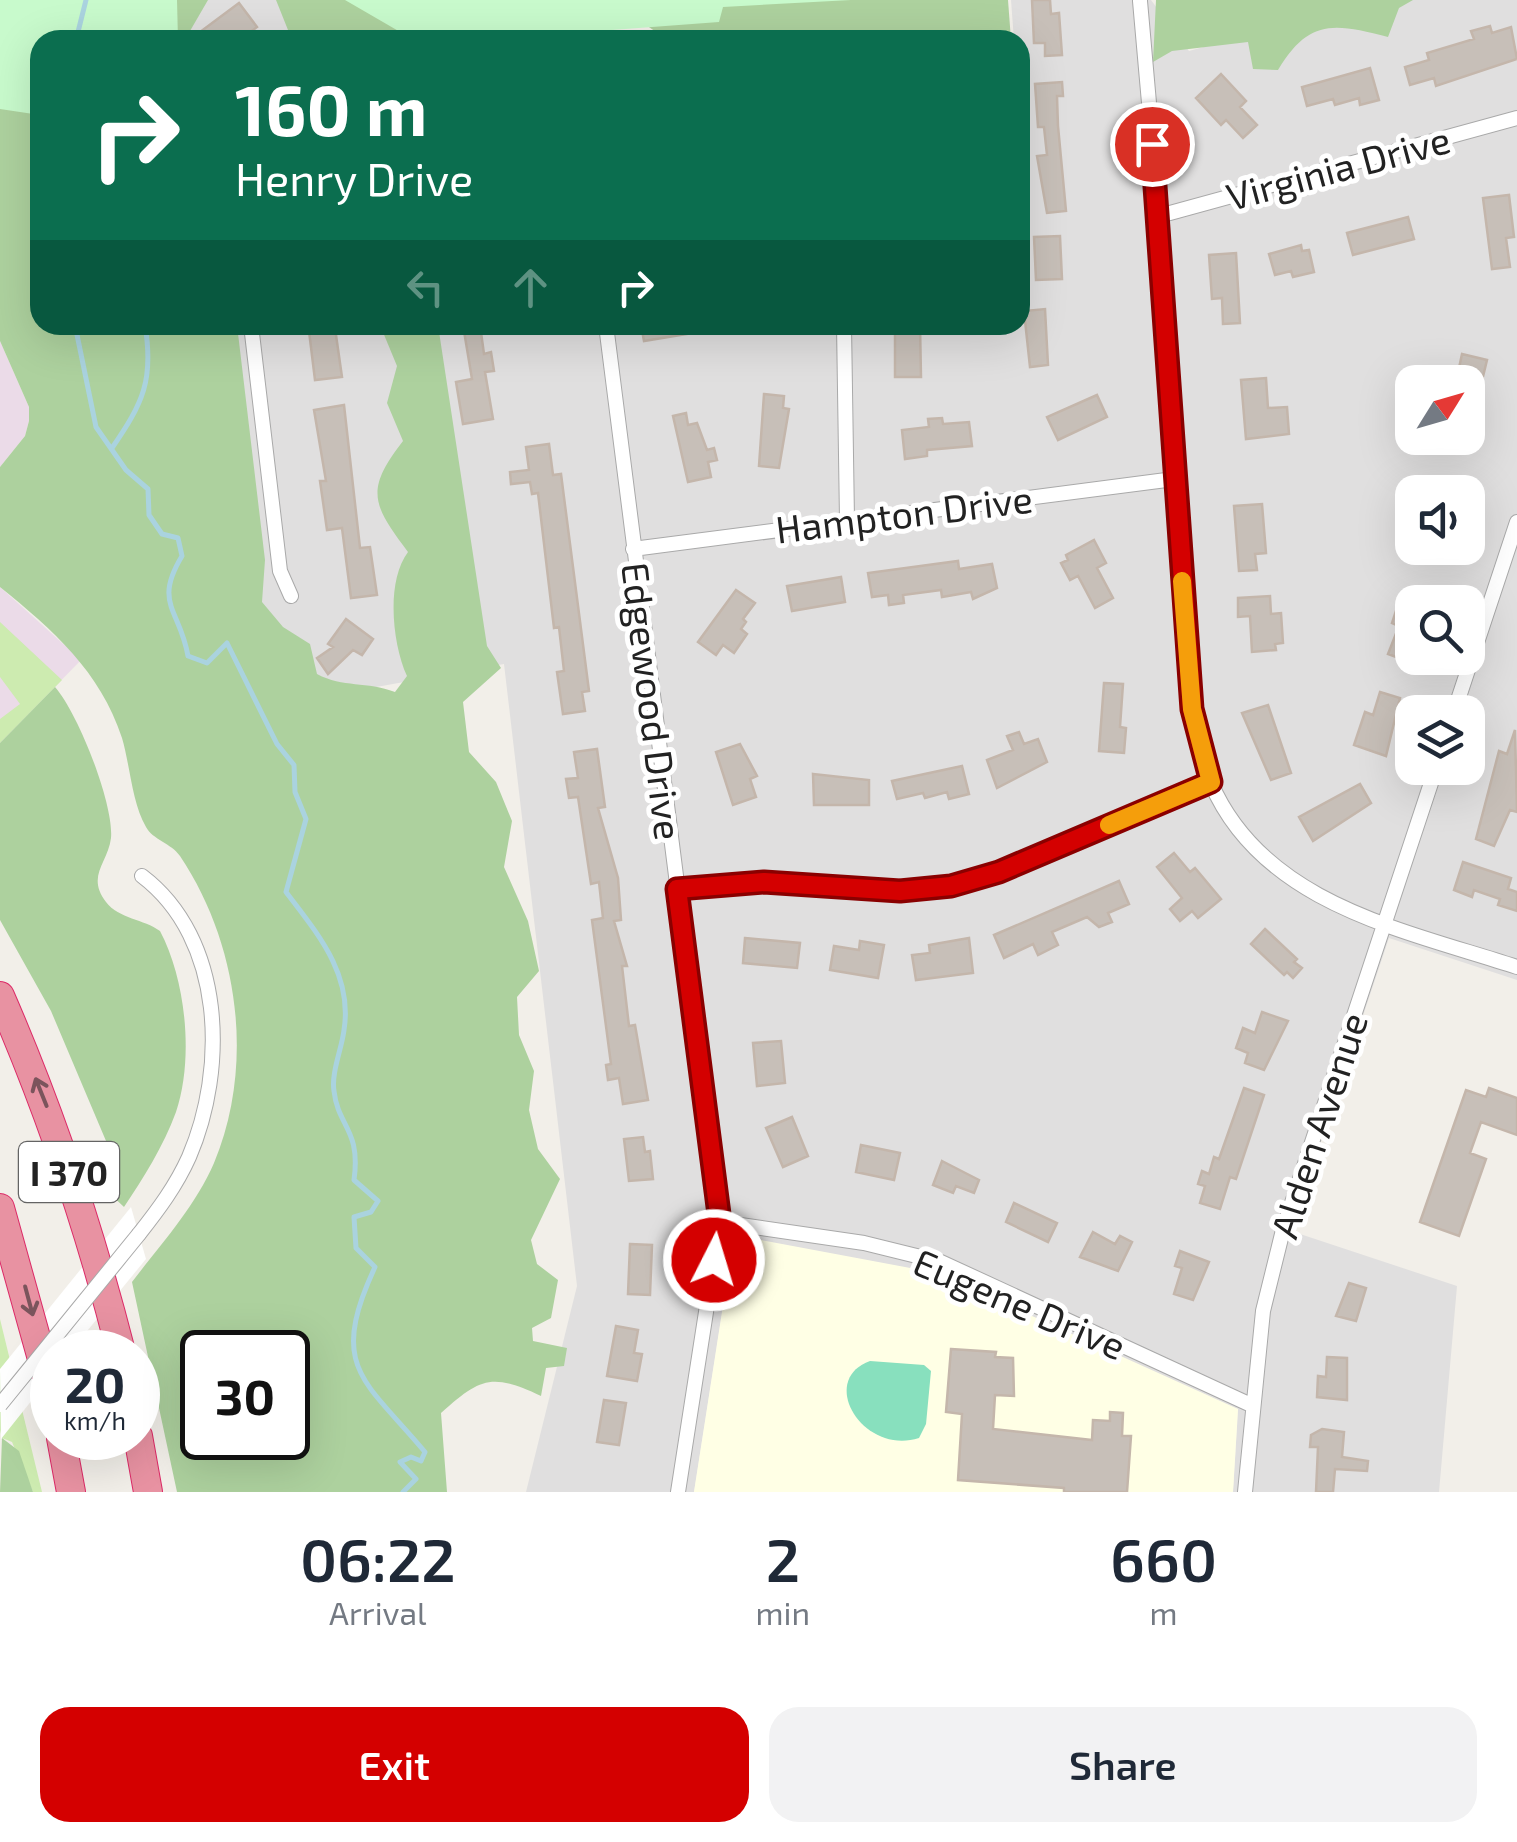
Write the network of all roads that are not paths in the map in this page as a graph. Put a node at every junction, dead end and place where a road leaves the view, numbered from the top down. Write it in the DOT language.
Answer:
graph roads {
  1 [pos="1140,1"];
  2 [pos="1517,118"];
  3 [pos="1159,216"];
  4 [pos="252,335"];
  5 [pos="607,335"];
  6 [pos="844,335"];
  7 [pos="1174,479"];
  8 [pos="847,520"];
  9 [pos="1517,522"];
  10 [pos="634,549"];
  11 [pos="291,596"];
  12 [pos="1460,695"];
  13 [pos="1211,782"];
  14 [pos="1430,785"];
  15 [pos="142,876"];
  16 [pos="677,889"];
  17 [pos="1384,922"];
  18 [pos="1517,966"];
  19 [pos="0,996"];
  20 [pos="0,1208"];
  21 [pos="720,1222"];
  22 [pos="34,1330"];
  23 [pos="115,1330"];
  24 [pos="0,1405"];
  25 [pos="1251,1405"];
  26 [pos="65,1460"];
  27 [pos="142,1460"];
  28 [pos="72,1492"];
  29 [pos="148,1492"];
  30 [pos="678,1492"];
  31 [pos="1245,1492"];
  1 -- 3 [label="street"];
  2 -- 3 [label="street, Virginia Drive"];
  3 -- 7 [label="street"];
  4 -- 11 [label="street"];
  5 -- 10 [label="street, Edgewood Drive"];
  6 -- 8 [label="street"];
  7 -- 8 [label="street, Hampton Drive"];
  7 -- 13 [label="street"];
  8 -- 10 [label="street, Hampton Drive"];
  9 -- 12 [label="street"];
  10 -- 16 [label="street, Edgewood Drive"];
  13 -- 16 [label="street"];
  13 -- 17 [label="street"];
  14 -- 17 [label="street, Alden Avenue"];
  15 -- 24 [label="street, bridge"];
  16 -- 21 [label="street, Edgewood Drive"];
  17 -- 18 [label="street"];
  17 -- 25 [label="street, Alden Avenue"];
  23 -- 19 [label="highway, I 370, one-way"];
  20 -- 22 [label="highway, I 370, one-way"];
  21 -- 25 [label="street, Eugene Drive"];
  21 -- 30 [label="street, Edgewood Drive"];
  25 -- 31 [label="street, Alden Avenue"];
  26 -- 28 [label="highway"];
  27 -- 29 [label="highway"];
}
